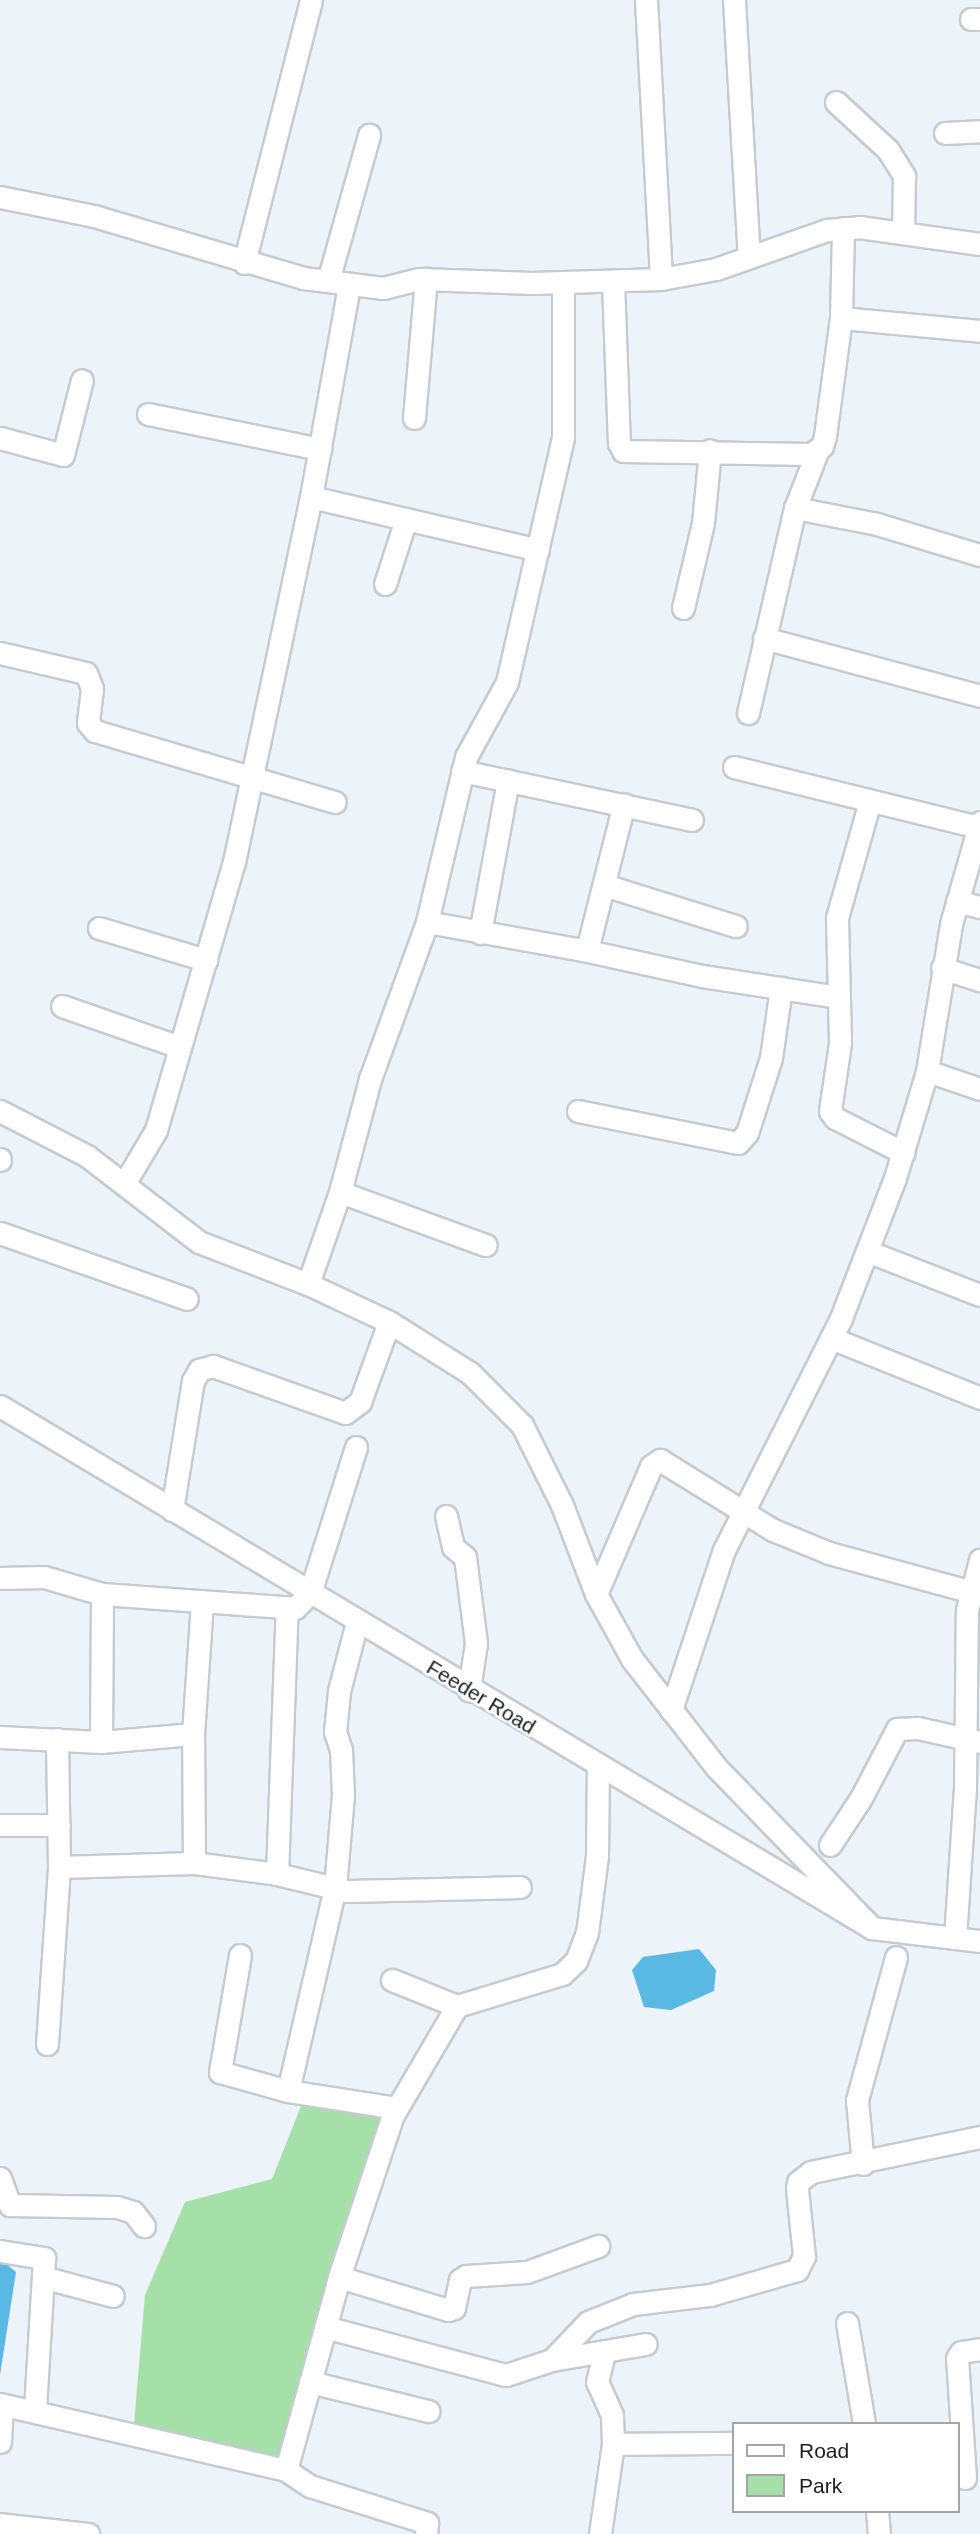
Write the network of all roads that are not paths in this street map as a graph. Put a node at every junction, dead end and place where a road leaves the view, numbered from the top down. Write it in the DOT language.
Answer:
graph roads {
  1 [pos="311,0"];
  2 [pos="646,0"];
  3 [pos="734,0"];
  4 [pos="836,102"];
  5 [pos="980,131"];
  6 [pos="945,133"];
  7 [pos="369,135"];
  8 [pos="0,197"];
  9 [pos="843,228"];
  10 [pos="903,233"];
  11 [pos="980,244"];
  12 [pos="750,257"];
  13 [pos="244,262"];
  14 [pos="426,279"];
  15 [pos="661,279"];
  16 [pos="613,281"];
  17 [pos="564,282"];
  18 [pos="339,284"];
  19 [pos="841,318"];
  20 [pos="980,331"];
  21 [pos="82,380"];
  22 [pos="148,414"];
  23 [pos="414,418"];
  24 [pos="0,438"];
  25 [pos="320,449"];
  26 [pos="709,450"];
  27 [pos="817,452"];
  28 [pos="311,497"];
  29 [pos="795,508"];
  30 [pos="405,522"];
  31 [pos="538,550"];
  32 [pos="980,555"];
  33 [pos="385,584"];
  34 [pos="683,608"];
  35 [pos="764,638"];
  36 [pos="0,653"];
  37 [pos="980,695"];
  38 [pos="748,713"];
  39 [pos="734,767"];
  40 [pos="462,771"];
  41 [pos="252,778"];
  42 [pos="508,781"];
  43 [pos="870,801"];
  44 [pos="335,802"];
  45 [pos="624,804"];
  46 [pos="692,820"];
  47 [pos="979,825"];
  48 [pos="604,885"];
  49 [pos="957,901"];
  50 [pos="980,907"];
  51 [pos="427,922"];
  52 [pos="736,926"];
  53 [pos="99,928"];
  54 [pos="480,933"];
  55 [pos="583,950"];
  56 [pos="206,960"];
  57 [pos="942,968"];
  58 [pos="980,980"];
  59 [pos="781,988"];
  60 [pos="837,997"];
  61 [pos="62,1006"];
  62 [pos="180,1046"];
  63 [pos="927,1071"];
  64 [pos="980,1089"];
  65 [pos="0,1111"];
  66 [pos="579,1111"];
  67 [pos="904,1153"];
  68 [pos="124,1184"];
  69 [pos="340,1192"];
  70 [pos="0,1233"];
  71 [pos="486,1245"];
  72 [pos="867,1251"];
  73 [pos="308,1284"];
  74 [pos="980,1295"];
  75 [pos="187,1299"];
  76 [pos="388,1322"];
  77 [pos="831,1338"];
  78 [pos="980,1398"];
  79 [pos="0,1406"];
  80 [pos="356,1447"];
  81 [pos="172,1510"];
  82 [pos="743,1510"];
  83 [pos="446,1516"];
  84 [pos="976,1573"];
  85 [pos="0,1578"];
  86 [pos="310,1593"];
  87 [pos="102,1594"];
  88 [pos="596,1594"];
  89 [pos="202,1601"];
  90 [pos="288,1607"];
  91 [pos="357,1622"];
  92 [pos="469,1690"];
  93 [pos="671,1710"];
  94 [pos="193,1734"];
  95 [pos="0,1737"];
  96 [pos="57,1739"];
  97 [pos="101,1742"];
  98 [pos="973,1742"];
  99 [pos="598,1767"];
  100 [pos="0,1825"];
  101 [pos="59,1825"];
  102 [pos="830,1845"];
  103 [pos="194,1863"];
  104 [pos="59,1867"];
  105 [pos="277,1874"];
  106 [pos="520,1887"];
  107 [pos="335,1888"];
  108 [pos="872,1928"];
  109 [pos="955,1938"];
  110 [pos="980,1941"];
  111 [pos="240,1955"];
  112 [pos="896,1957"];
  113 [pos="392,1980"];
  114 [pos="457,2006"];
  115 [pos="47,2044"];
  116 [pos="288,2091"];
  117 [pos="397,2108"];
  118 [pos="980,2137"];
  119 [pos="863,2164"];
  120 [pos="0,2178"];
  121 [pos="144,2226"];
  122 [pos="598,2246"];
  123 [pos="0,2251"];
  124 [pos="339,2277"];
  125 [pos="46,2278"];
  126 [pos="113,2296"];
  127 [pos="847,2323"];
  128 [pos="325,2327"];
  129 [pos="646,2344"];
  130 [pos="980,2349"];
  131 [pos="605,2351"];
  132 [pos="552,2360"];
  133 [pos="310,2382"];
  134 [pos="1,2405"];
  135 [pos="34,2411"];
  136 [pos="428,2411"];
  137 [pos="864,2422"];
  138 [pos="0,2442"];
  139 [pos="732,2443"];
  140 [pos="613,2444"];
  141 [pos="286,2470"];
  142 [pos="967,2477"];
  143 [pos="877,2513"];
  144 [pos="0,2524"];
  145 [pos="88,2534"];
  146 [pos="426,2534"];
  147 [pos="600,2534"];
  148 [pos="878,2534"];
  1 -- 13 [label="street"];
  2 -- 15 [label="street"];
  3 -- 12 [label="street"];
  4 -- 10 [label="street"];
  5 -- 6 [label="street"];
  7 -- 18 [label="street"];
  8 -- 13 [label="street"];
  9 -- 10 [label="street"];
  9 -- 12 [label="street"];
  9 -- 19 [label="street"];
  10 -- 11 [label="street"];
  12 -- 15 [label="street"];
  13 -- 18 [label="street"];
  14 -- 17 [label="street"];
  14 -- 18 [label="street"];
  14 -- 23 [label="street"];
  15 -- 16 [label="street"];
  16 -- 17 [label="street"];
  16 -- 26 [label="street"];
  17 -- 31 [label="street"];
  18 -- 25 [label="street"];
  19 -- 20 [label="street"];
  19 -- 27 [label="street"];
  21 -- 24 [label="street"];
  22 -- 25 [label="street"];
  25 -- 28 [label="street"];
  26 -- 27 [label="street"];
  26 -- 34 [label="street"];
  27 -- 29 [label="street"];
  28 -- 30 [label="street"];
  28 -- 41 [label="street"];
  29 -- 32 [label="street"];
  29 -- 35 [label="street"];
  30 -- 31 [label="street"];
  30 -- 33 [label="street"];
  31 -- 40 [label="street"];
  35 -- 37 [label="street"];
  35 -- 38 [label="street"];
  36 -- 41 [label="street"];
  39 -- 43 [label="street"];
  40 -- 42 [label="street"];
  40 -- 51 [label="street"];
  41 -- 44 [label="street"];
  41 -- 56 [label="street"];
  42 -- 45 [label="street"];
  42 -- 54 [label="street"];
  43 -- 47 [label="street"];
  43 -- 60 [label="street"];
  45 -- 46 [label="street"];
  45 -- 48 [label="street"];
  47 -- 49 [label="street"];
  48 -- 52 [label="street"];
  48 -- 55 [label="street"];
  49 -- 50 [label="street"];
  49 -- 57 [label="street"];
  51 -- 54 [label="street"];
  51 -- 69 [label="street"];
  53 -- 56 [label="street"];
  54 -- 55 [label="street"];
  55 -- 59 [label="street"];
  56 -- 62 [label="street"];
  57 -- 58 [label="street"];
  57 -- 63 [label="street"];
  59 -- 60 [label="street"];
  59 -- 66 [label="street"];
  60 -- 67 [label="street"];
  61 -- 62 [label="street"];
  62 -- 68 [label="street"];
  63 -- 64 [label="street"];
  63 -- 67 [label="street"];
  65 -- 68 [label="street"];
  67 -- 72 [label="street"];
  68 -- 73 [label="street"];
  69 -- 71 [label="street"];
  69 -- 73 [label="street"];
  70 -- 75 [label="street"];
  72 -- 74 [label="street"];
  72 -- 77 [label="street"];
  73 -- 76 [label="street"];
  76 -- 81 [label="street"];
  76 -- 88 [label="street"];
  77 -- 78 [label="street"];
  77 -- 82 [label="street"];
  79 -- 81 [label="street, Feeder Road"];
  80 -- 86 [label="street"];
  81 -- 86 [label="street, Feeder Road"];
  82 -- 84 [label="street"];
  82 -- 88 [label="street"];
  82 -- 93 [label="street"];
  83 -- 92 [label="street"];
  84 -- 98 [label="street"];
  85 -- 87 [label="street"];
  86 -- 90 [label="street"];
  86 -- 91 [label="street, Feeder Road"];
  87 -- 89 [label="street"];
  87 -- 97 [label="street"];
  88 -- 93 [label="street"];
  89 -- 90 [label="street"];
  89 -- 94 [label="street"];
  90 -- 105 [label="street"];
  91 -- 92 [label="street, Feeder Road"];
  91 -- 107 [label="street"];
  92 -- 99 [label="street, Feeder Road"];
  93 -- 108 [label="street"];
  94 -- 97 [label="street"];
  94 -- 103 [label="street"];
  95 -- 96 [label="street"];
  96 -- 97 [label="street"];
  96 -- 101 [label="street"];
  98 -- 102 [label="street"];
  98 -- 109 [label="street"];
  99 -- 108 [label="street, Feeder Road"];
  99 -- 114 [label="street"];
  100 -- 101 [label="street"];
  101 -- 104 [label="street"];
  103 -- 104 [label="street"];
  103 -- 105 [label="street"];
  104 -- 115 [label="street"];
  105 -- 107 [label="street"];
  106 -- 107 [label="street"];
  107 -- 116 [label="street"];
  108 -- 109 [label="street, Feeder Road"];
  109 -- 110 [label="street, Feeder Road"];
  111 -- 116 [label="street"];
  112 -- 119 [label="street"];
  113 -- 114 [label="street"];
  114 -- 117 [label="street"];
  116 -- 117 [label="street"];
  117 -- 124 [label="street"];
  118 -- 119 [label="street"];
  119 -- 132 [label="street"];
  120 -- 121 [label="street"];
  122 -- 124 [label="street"];
  123 -- 125 [label="street"];
  124 -- 128 [label="street"];
  125 -- 126 [label="street"];
  125 -- 135 [label="street"];
  127 -- 137 [label="street"];
  128 -- 132 [label="street"];
  128 -- 133 [label="street"];
  129 -- 131 [label="street"];
  130 -- 142 [label="street"];
  131 -- 132 [label="street"];
  131 -- 140 [label="street"];
  133 -- 136 [label="street"];
  133 -- 141 [label="street"];
  134 -- 135 [label="street"];
  134 -- 138 [label="street"];
  135 -- 141 [label="street"];
  139 -- 140 [label="street"];
  140 -- 147 [label="street"];
  141 -- 146 [label="street"];
  143 -- 148 [label="street"];
  144 -- 145 [label="street"];
}
